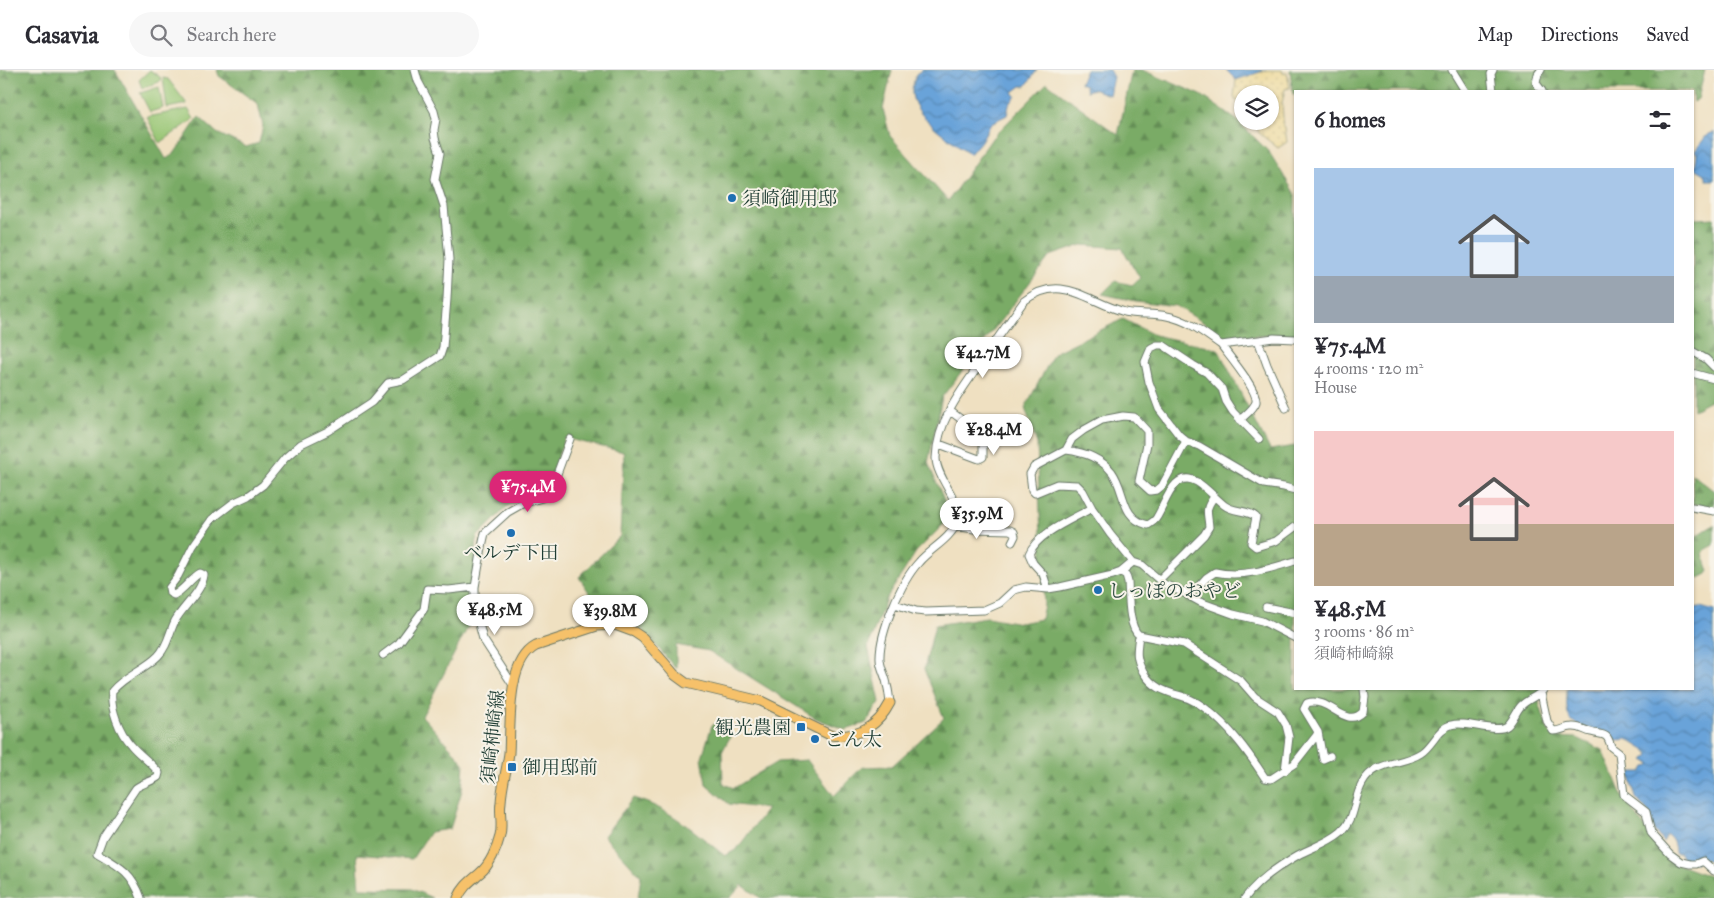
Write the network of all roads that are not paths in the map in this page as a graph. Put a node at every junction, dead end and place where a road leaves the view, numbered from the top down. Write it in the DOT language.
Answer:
graph roads {
  1 [pos="415,70"];
  2 [pos="1452,70"];
  3 [pos="1492,70"];
  4 [pos="1541,70"];
  5 [pos="1464,90"];
  6 [pos="1493,90"];
  7 [pos="1541,90"];
  8 [pos="1294,339"];
  9 [pos="1258,340"];
  10 [pos="1221,345"];
  11 [pos="1694,353"];
  12 [pos="1714,367"];
  13 [pos="1694,374"];
  14 [pos="1714,379"];
  15 [pos="1286,408"];
  16 [pos="950,412"];
  17 [pos="1240,420"];
  18 [pos="1259,439"];
  19 [pos="570,440"];
  20 [pos="1186,441"];
  21 [pos="938,444"];
  22 [pos="1066,450"];
  23 [pos="1294,490"];
  24 [pos="1214,497"];
  25 [pos="1694,507"];
  26 [pos="1092,508"];
  27 [pos="1714,511"];
  28 [pos="955,526"];
  29 [pos="1294,528"];
  30 [pos="1012,542"];
  31 [pos="1294,561"];
  32 [pos="1133,562"];
  33 [pos="1121,572"];
  34 [pos="1158,580"];
  35 [pos="474,587"];
  36 [pos="1048,589"];
  37 [pos="1182,592"];
  38 [pos="895,604"];
  39 [pos="1266,607"];
  40 [pos="1294,613"];
  41 [pos="1139,635"];
  42 [pos="1294,638"];
  43 [pos="383,655"];
  44 [pos="513,685"];
  45 [pos="1364,690"];
  46 [pos="1542,691"];
  47 [pos="890,703"];
  48 [pos="1318,732"];
  49 [pos="1330,756"];
  50 [pos="1285,771"];
  51 [pos="1714,871"];
  52 [pos="141,898"];
  53 [pos="458,898"];
  54 [pos="1245,898"];
  1 -- 52 [label="street"];
  2 -- 5 [label="street"];
  3 -- 6 [label="street"];
  4 -- 7 [label="street"];
  8 -- 9 [label="street"];
  9 -- 10 [label="street"];
  9 -- 15 [label="street"];
  10 -- 16 [label="street"];
  10 -- 17 [label="street"];
  11 -- 12 [label="street"];
  13 -- 14 [label="street"];
  16 -- 21 [label="street"];
  16 -- 21 [label="street"];
  17 -- 18 [label="street"];
  17 -- 20 [label="street"];
  19 -- 35 [label="street"];
  20 -- 22 [label="street"];
  20 -- 23 [label="street"];
  21 -- 28 [label="street"];
  22 -- 24 [label="street"];
  22 -- 26 [label="street"];
  24 -- 29 [label="street"];
  24 -- 34 [label="street"];
  25 -- 27 [label="street"];
  26 -- 32 [label="street"];
  26 -- 36 [label="street"];
  28 -- 30 [label="street"];
  28 -- 38 [label="street"];
  31 -- 37 [label="street"];
  32 -- 33 [label="street"];
  32 -- 34 [label="street"];
  33 -- 36 [label="street"];
  33 -- 41 [label="street"];
  34 -- 37 [label="street"];
  35 -- 43 [label="street"];
  35 -- 44 [label="street"];
  36 -- 38 [label="street"];
  37 -- 42 [label="street"];
  38 -- 47 [label="street"];
  39 -- 40 [label="street"];
  41 -- 50 [label="street"];
  41 -- 50 [label="street"];
  44 -- 47 [label="main road, 須崎柿崎線"];
  44 -- 53 [label="main road, 須崎柿崎線"];
  45 -- 48 [label="street"];
  46 -- 51 [label="street"];
  46 -- 54 [label="street"];
  48 -- 49 [label="street"];
  48 -- 50 [label="street"];
}
